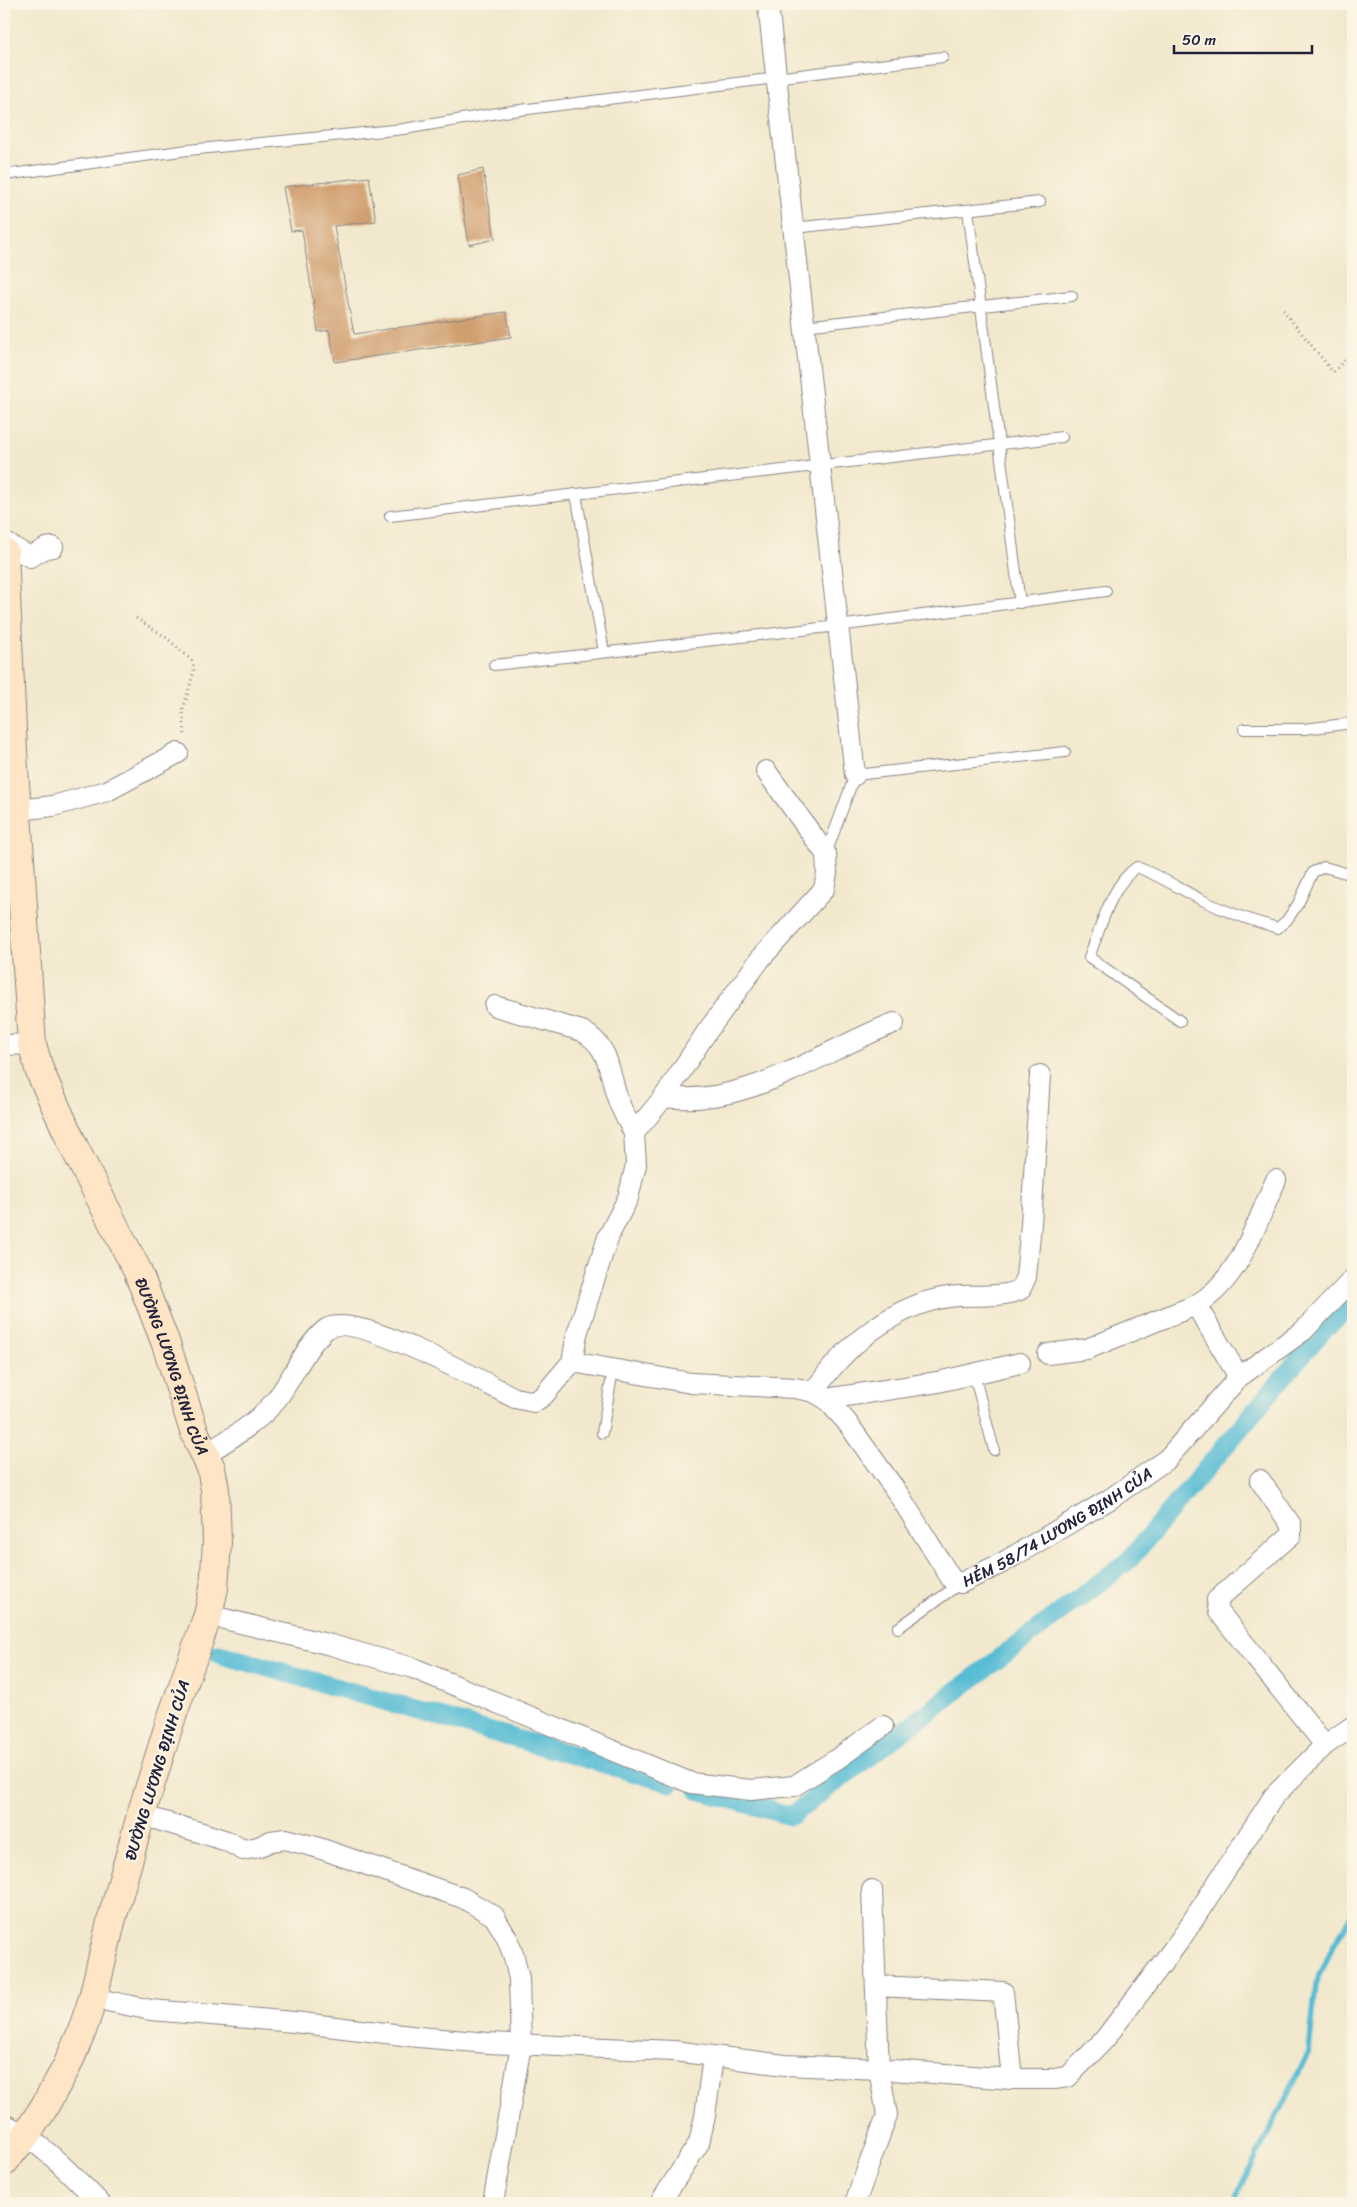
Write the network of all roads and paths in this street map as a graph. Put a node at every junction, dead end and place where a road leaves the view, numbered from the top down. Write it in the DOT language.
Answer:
graph roads {
  1 [pos="768,4"];
  2 [pos="943,56"];
  3 [pos="776,76"];
  4 [pos="4,175"];
  5 [pos="1040,202"];
  6 [pos="968,210"];
  7 [pos="793,228"];
  8 [pos="1072,296"];
  9 [pos="982,306"];
  10 [pos="1283,310"];
  11 [pos="804,326"];
  12 [pos="1353,352"];
  13 [pos="1062,437"];
  14 [pos="999,445"];
  15 [pos="819,466"];
  16 [pos="576,494"];
  17 [pos="390,516"];
  18 [pos="4,542"];
  19 [pos="53,547"];
  20 [pos="4,552"];
  21 [pos="1106,591"];
  22 [pos="1020,602"];
  23 [pos="136,618"];
  24 [pos="838,626"];
  25 [pos="604,652"];
  26 [pos="494,664"];
  27 [pos="1353,723"];
  28 [pos="1244,729"];
  29 [pos="8,752"];
  30 [pos="1065,752"];
  31 [pos="178,753"];
  32 [pos="766,771"];
  33 [pos="855,775"];
  34 [pos="18,810"];
  35 [pos="826,854"];
  36 [pos="1353,875"];
  37 [pos="495,1006"];
  38 [pos="1180,1020"];
  39 [pos="894,1023"];
  40 [pos="32,1044"];
  41 [pos="4,1045"];
  42 [pos="1040,1075"];
  43 [pos="664,1097"];
  44 [pos="634,1133"];
  45 [pos="1276,1180"];
  46 [pos="1353,1279"];
  47 [pos="1196,1304"];
  48 [pos="1048,1354"];
  49 [pos="572,1362"];
  50 [pos="1020,1362"];
  51 [pos="612,1370"];
  52 [pos="974,1374"];
  53 [pos="1239,1377"];
  54 [pos="820,1395"];
  55 [pos="602,1433"];
  56 [pos="994,1450"];
  57 [pos="204,1455"];
  58 [pos="1260,1480"];
  59 [pos="961,1583"];
  60 [pos="208,1615"];
  61 [pos="898,1628"];
  62 [pos="882,1726"];
  63 [pos="1353,1726"];
  64 [pos="1326,1744"];
  65 [pos="141,1815"];
  66 [pos="872,1890"];
  67 [pos="876,1986"];
  68 [pos="93,1998"];
  69 [pos="521,2045"];
  70 [pos="713,2057"];
  71 [pos="879,2069"];
  72 [pos="1012,2079"];
  73 [pos="15,2129"];
  74 [pos="4,2162"];
  75 [pos="100,2203"];
  76 [pos="493,2203"];
  77 [pos="660,2203"];
  78 [pos="855,2203"];
  1 -- 3 [label="street"];
  2 -- 3 [label="lane"];
  3 -- 4 [label="lane"];
  3 -- 7 [label="street"];
  5 -- 6 [label="lane"];
  6 -- 7 [label="lane"];
  6 -- 9 [label="lane"];
  7 -- 11 [label="street"];
  8 -- 9 [label="lane"];
  9 -- 11 [label="lane"];
  9 -- 14 [label="lane"];
  10 -- 12 [label="path"];
  11 -- 15 [label="street"];
  13 -- 14 [label="lane"];
  14 -- 15 [label="lane"];
  14 -- 22 [label="lane"];
  15 -- 16 [label="lane"];
  15 -- 24 [label="street"];
  16 -- 17 [label="lane"];
  16 -- 25 [label="lane"];
  18 -- 19 [label="street"];
  20 -- 29 [label="street, ĐƯỜNG LƯƠNG ĐỊNH CỦA"];
  21 -- 22 [label="lane"];
  22 -- 24 [label="lane"];
  23 -- 31 [label="path"];
  24 -- 25 [label="lane"];
  24 -- 33 [label="street"];
  25 -- 26 [label="lane"];
  27 -- 28 [label="lane"];
  29 -- 34 [label="street, ĐƯỜNG LƯƠNG ĐỊNH CỦA"];
  30 -- 33 [label="lane"];
  31 -- 34 [label="street"];
  32 -- 35 [label="street"];
  33 -- 35 [label="lane"];
  34 -- 40 [label="street, ĐƯỜNG LƯƠNG ĐỊNH CỦA"];
  35 -- 43 [label="street"];
  36 -- 38 [label="lane"];
  37 -- 44 [label="street"];
  39 -- 43 [label="street"];
  40 -- 41 [label="street"];
  40 -- 57 [label="street, ĐƯỜNG LƯƠNG ĐỊNH CỦA"];
  42 -- 54 [label="street"];
  43 -- 44 [label="street"];
  44 -- 49 [label="street"];
  45 -- 47 [label="street"];
  46 -- 53 [label="street, HẺM 58/74 LƯƠNG ĐỊNH CỦA"];
  47 -- 48 [label="street"];
  47 -- 53 [label="street"];
  49 -- 51 [label="street"];
  49 -- 57 [label="street"];
  50 -- 52 [label="street"];
  51 -- 54 [label="street"];
  51 -- 55 [label="lane"];
  52 -- 54 [label="street"];
  52 -- 56 [label="lane"];
  53 -- 59 [label="street, HẺM 58/74 LƯƠNG ĐỊNH CỦA"];
  54 -- 59 [label="street, HẺM 58/74 LƯƠNG ĐỊNH CỦA"];
  57 -- 60 [label="street, ĐƯỜNG LƯƠNG ĐỊNH CỦA"];
  58 -- 64 [label="street"];
  59 -- 61 [label="lane"];
  60 -- 62 [label="street"];
  60 -- 65 [label="street, ĐƯỜNG LƯƠNG ĐỊNH CỦA"];
  63 -- 64 [label="street"];
  64 -- 72 [label="street"];
  65 -- 68 [label="street, ĐƯỜNG LƯƠNG ĐỊNH CỦA"];
  65 -- 69 [label="street"];
  66 -- 67 [label="street"];
  67 -- 71 [label="street"];
  67 -- 72 [label="street"];
  68 -- 69 [label="street"];
  68 -- 73 [label="street, ĐƯỜNG LƯƠNG ĐỊNH CỦA"];
  69 -- 70 [label="street"];
  69 -- 76 [label="street"];
  70 -- 71 [label="street"];
  70 -- 77 [label="street"];
  71 -- 72 [label="street"];
  71 -- 78 [label="street"];
  73 -- 74 [label="street, ĐƯỜNG LƯƠNG ĐỊNH CỦA"];
  73 -- 75 [label="street"];
}
